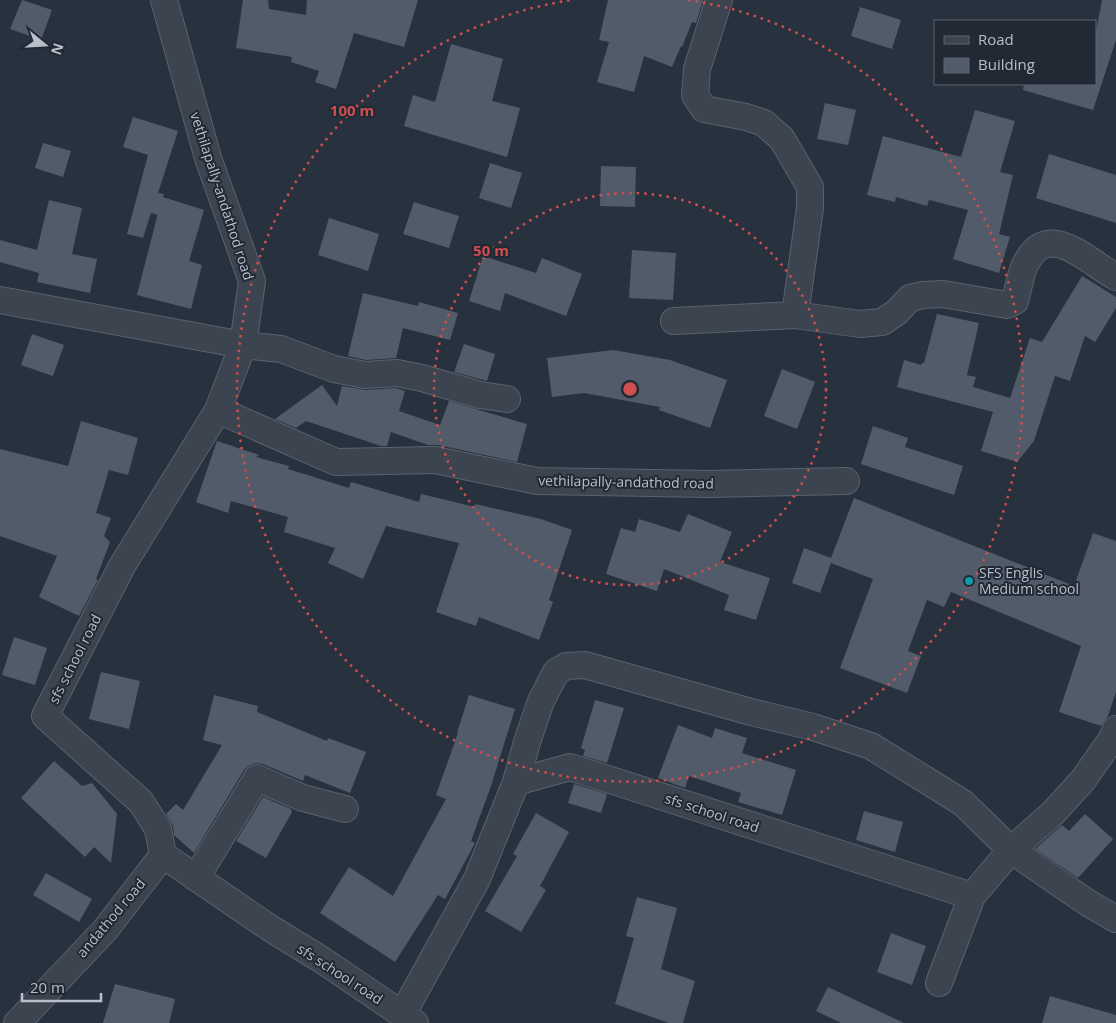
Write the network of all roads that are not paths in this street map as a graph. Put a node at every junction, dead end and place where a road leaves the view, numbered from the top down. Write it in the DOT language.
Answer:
graph roads {
  1 [pos="164,0"];
  2 [pos="719,0"];
  3 [pos="1116,276"];
  4 [pos="0,300"];
  5 [pos="796,315"];
  6 [pos="674,321"];
  7 [pos="243,345"];
  8 [pos="508,399"];
  9 [pos="218,410"];
  10 [pos="846,482"];
  11 [pos="1116,729"];
  12 [pos="516,782"];
  13 [pos="345,809"];
  14 [pos="1011,850"];
  15 [pos="163,856"];
  16 [pos="196,878"];
  17 [pos="972,896"];
  18 [pos="1116,919"];
  19 [pos="939,983"];
  20 [pos="409,1019"];
  21 [pos="17,1023"];
  1 -- 7 [label="street, vethilapally-andathod road"];
  2 -- 5 [label="street"];
  3 -- 5 [label="street"];
  4 -- 7 [label="street"];
  5 -- 6 [label="street"];
  7 -- 8 [label="street"];
  7 -- 9 [label="street, vethilapally-andathod road"];
  9 -- 10 [label="street, vethilapally-andathod road"];
  9 -- 15 [label="street, sfs school road"];
  11 -- 14 [label="street"];
  12 -- 14 [label="street"];
  12 -- 17 [label="street, sfs school road"];
  12 -- 20 [label="street, sfs school road"];
  13 -- 16 [label="street"];
  14 -- 17 [label="street"];
  14 -- 18 [label="street"];
  15 -- 16 [label="street, sfs school road"];
  15 -- 21 [label="street, andathod road"];
  16 -- 20 [label="street, sfs school road"];
  17 -- 19 [label="street"];
}
